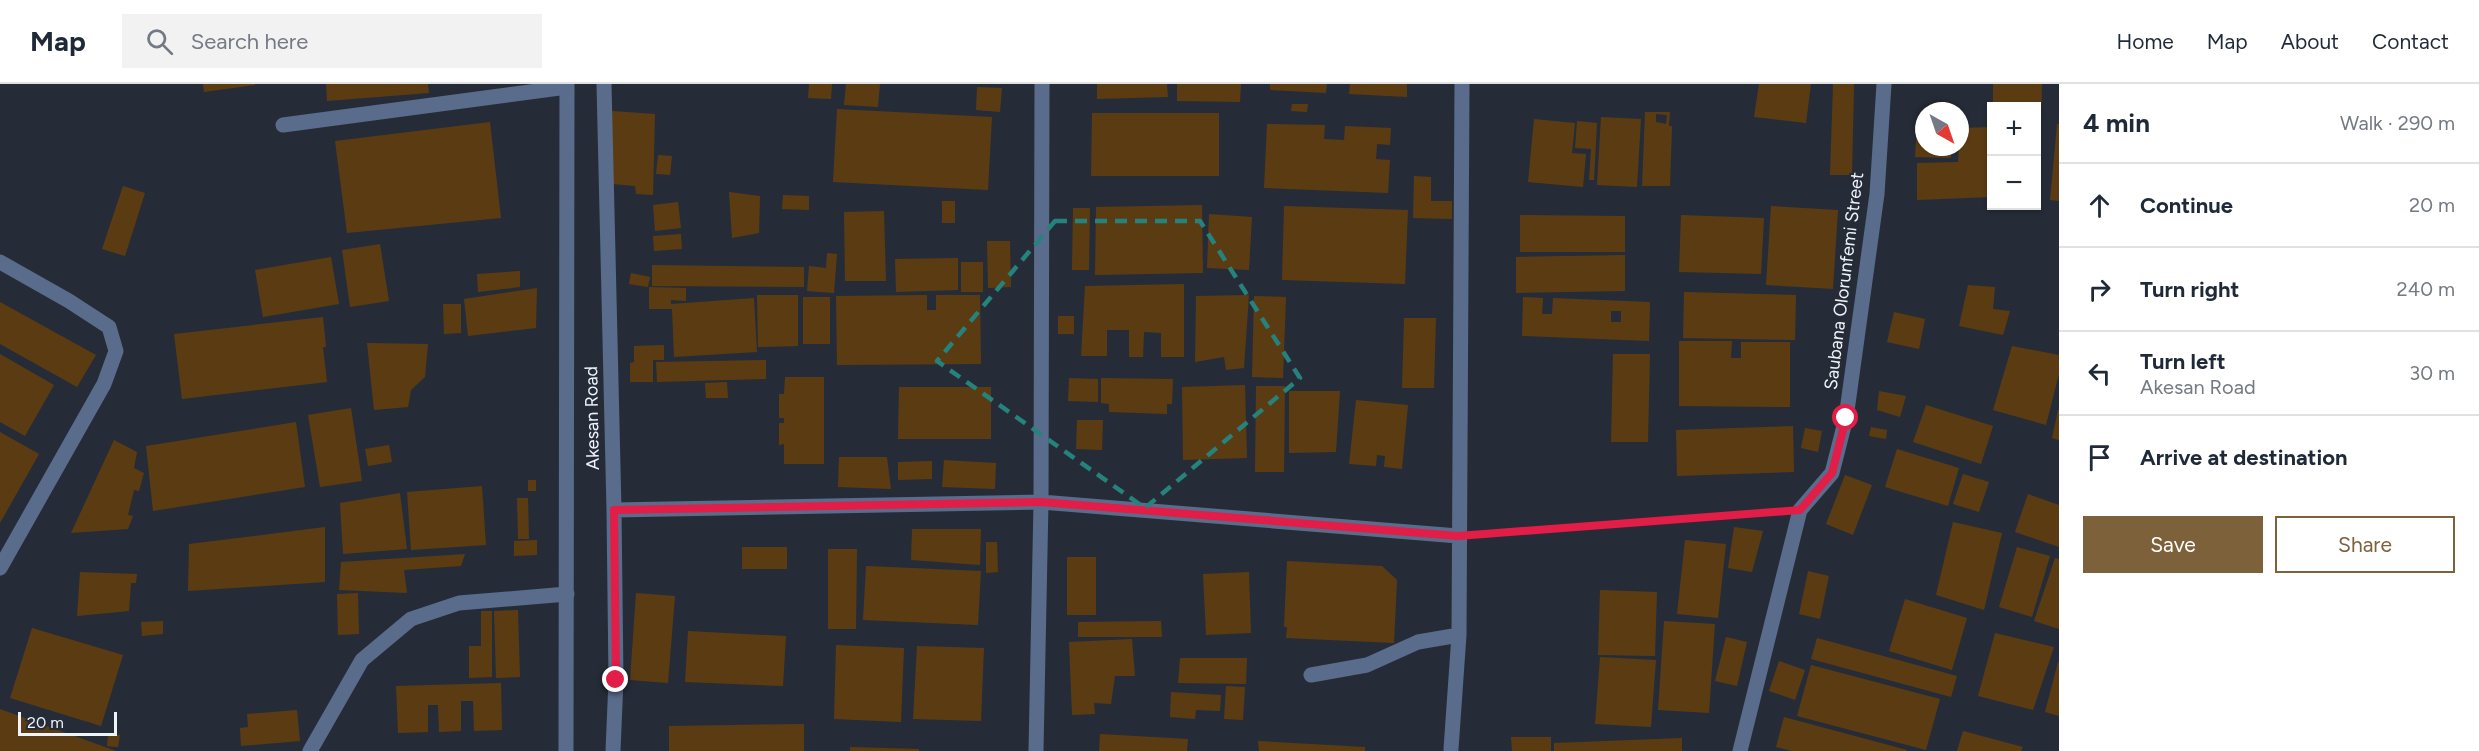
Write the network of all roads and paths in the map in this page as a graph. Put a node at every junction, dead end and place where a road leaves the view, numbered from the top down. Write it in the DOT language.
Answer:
graph roads {
  1 [pos="604,84"];
  2 [pos="1042,84"];
  3 [pos="1462,84"];
  4 [pos="1884,84"];
  5 [pos="567,85"];
  6 [pos="283,124"];
  7 [pos="0,262"];
  8 [pos="1041,502"];
  9 [pos="614,510"];
  10 [pos="1800,510"];
  11 [pos="1458,536"];
  12 [pos="0,568"];
  13 [pos="567,594"];
  14 [pos="1459,635"];
  15 [pos="1311,675"];
  16 [pos="1451,749"];
  17 [pos="310,751"];
  18 [pos="566,751"];
  19 [pos="613,751"];
  20 [pos="1036,751"];
  21 [pos="1740,751"];
  1 -- 9 [label="street, Akesan Road"];
  2 -- 8 [label="street"];
  3 -- 11 [label="street"];
  4 -- 10 [label="street, Saubana Olorunfemi Street"];
  5 -- 6 [label="street"];
  5 -- 13 [label="street, Akesan Road"];
  7 -- 12 [label="street"];
  8 -- 9 [label="street"];
  8 -- 11 [label="street"];
  8 -- 20 [label="street"];
  9 -- 19 [label="street, Akesan Road"];
  10 -- 11 [label="path"];
  10 -- 21 [label="street, Saubana Olorunfemi Street"];
  11 -- 14 [label="street"];
  13 -- 17 [label="street"];
  13 -- 18 [label="street, Akesan Road"];
  14 -- 15 [label="street"];
  14 -- 16 [label="street"];
}
